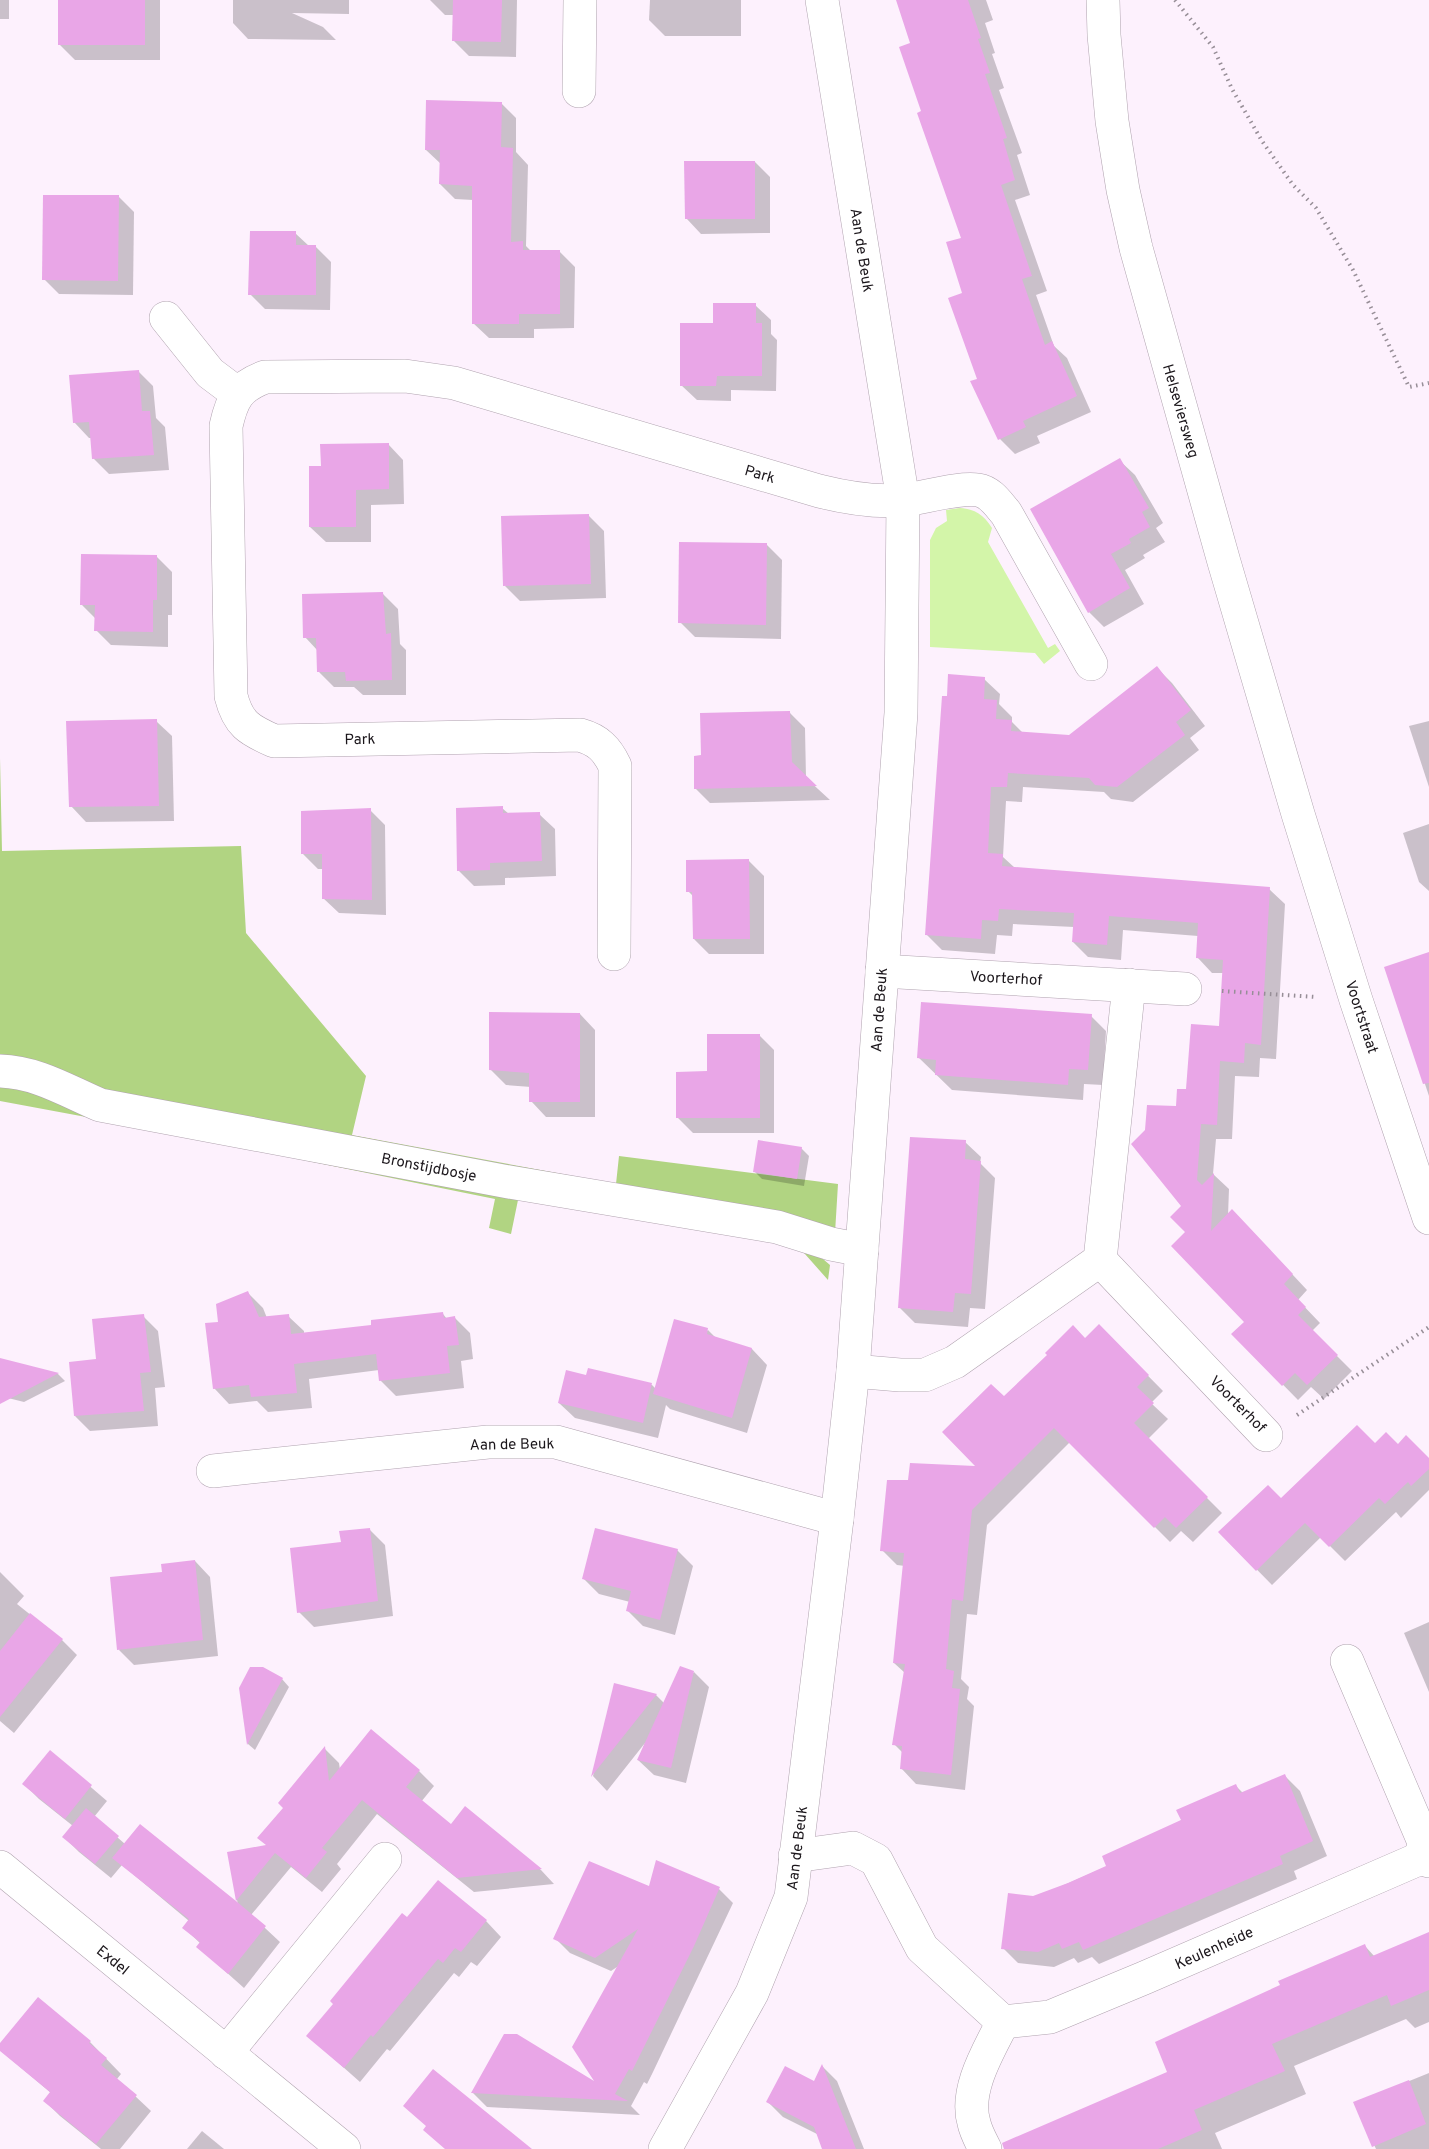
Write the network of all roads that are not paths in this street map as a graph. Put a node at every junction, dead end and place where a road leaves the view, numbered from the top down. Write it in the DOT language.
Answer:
graph roads {
  1 [pos="580,0"];
  2 [pos="822,0"];
  3 [pos="1103,0"];
  4 [pos="579,91"];
  5 [pos="166,318"];
  6 [pos="238,394"];
  7 [pos="903,500"];
  8 [pos="1091,664"];
  9 [pos="1298,814"];
  10 [pos="614,954"];
  11 [pos="882,971"];
  12 [pos="1129,985"];
  13 [pos="1185,989"];
  14 [pos="0,1071"];
  15 [pos="1429,1218"];
  16 [pos="862,1250"];
  17 [pos="1100,1260"];
  18 [pos="853,1371"];
  19 [pos="1266,1435"];
  20 [pos="213,1471"];
  21 [pos="837,1519"];
  22 [pos="1347,1661"];
  23 [pos="795,1856"];
  24 [pos="385,1859"];
  25 [pos="1425,1859"];
  26 [pos="0,1868"];
  27 [pos="1003,2022"];
  28 [pos="226,2053"];
  29 [pos="344,2149"];
  30 [pos="665,2149"];
  31 [pos="985,2149"];
  1 -- 4 [label="street"];
  2 -- 7 [label="street, Aan de Beuk"];
  3 -- 9 [label="street, Helseviersweg"];
  5 -- 6 [label="street"];
  6 -- 7 [label="street, Park"];
  6 -- 10 [label="street, Park"];
  7 -- 8 [label="street"];
  7 -- 11 [label="street, Aan de Beuk"];
  9 -- 15 [label="street, Voortstraat"];
  11 -- 12 [label="street, Voorterhof"];
  11 -- 16 [label="street, Aan de Beuk"];
  12 -- 13 [label="street, Voorterhof"];
  12 -- 17 [label="street"];
  14 -- 16 [label="street, Bronstijdbosje"];
  16 -- 18 [label="street, Aan de Beuk"];
  17 -- 18 [label="street"];
  17 -- 19 [label="street, Voorterhof"];
  18 -- 21 [label="street, Aan de Beuk"];
  20 -- 21 [label="street, Aan de Beuk"];
  21 -- 23 [label="street, Aan de Beuk"];
  22 -- 25 [label="street, Keulenheide"];
  23 -- 27 [label="street"];
  23 -- 30 [label="street, Aan de Beuk"];
  24 -- 28 [label="street"];
  25 -- 27 [label="street, Keulenheide"];
  26 -- 28 [label="street, Exdel"];
  27 -- 31 [label="street"];
  28 -- 29 [label="street, Exdel"];
}
